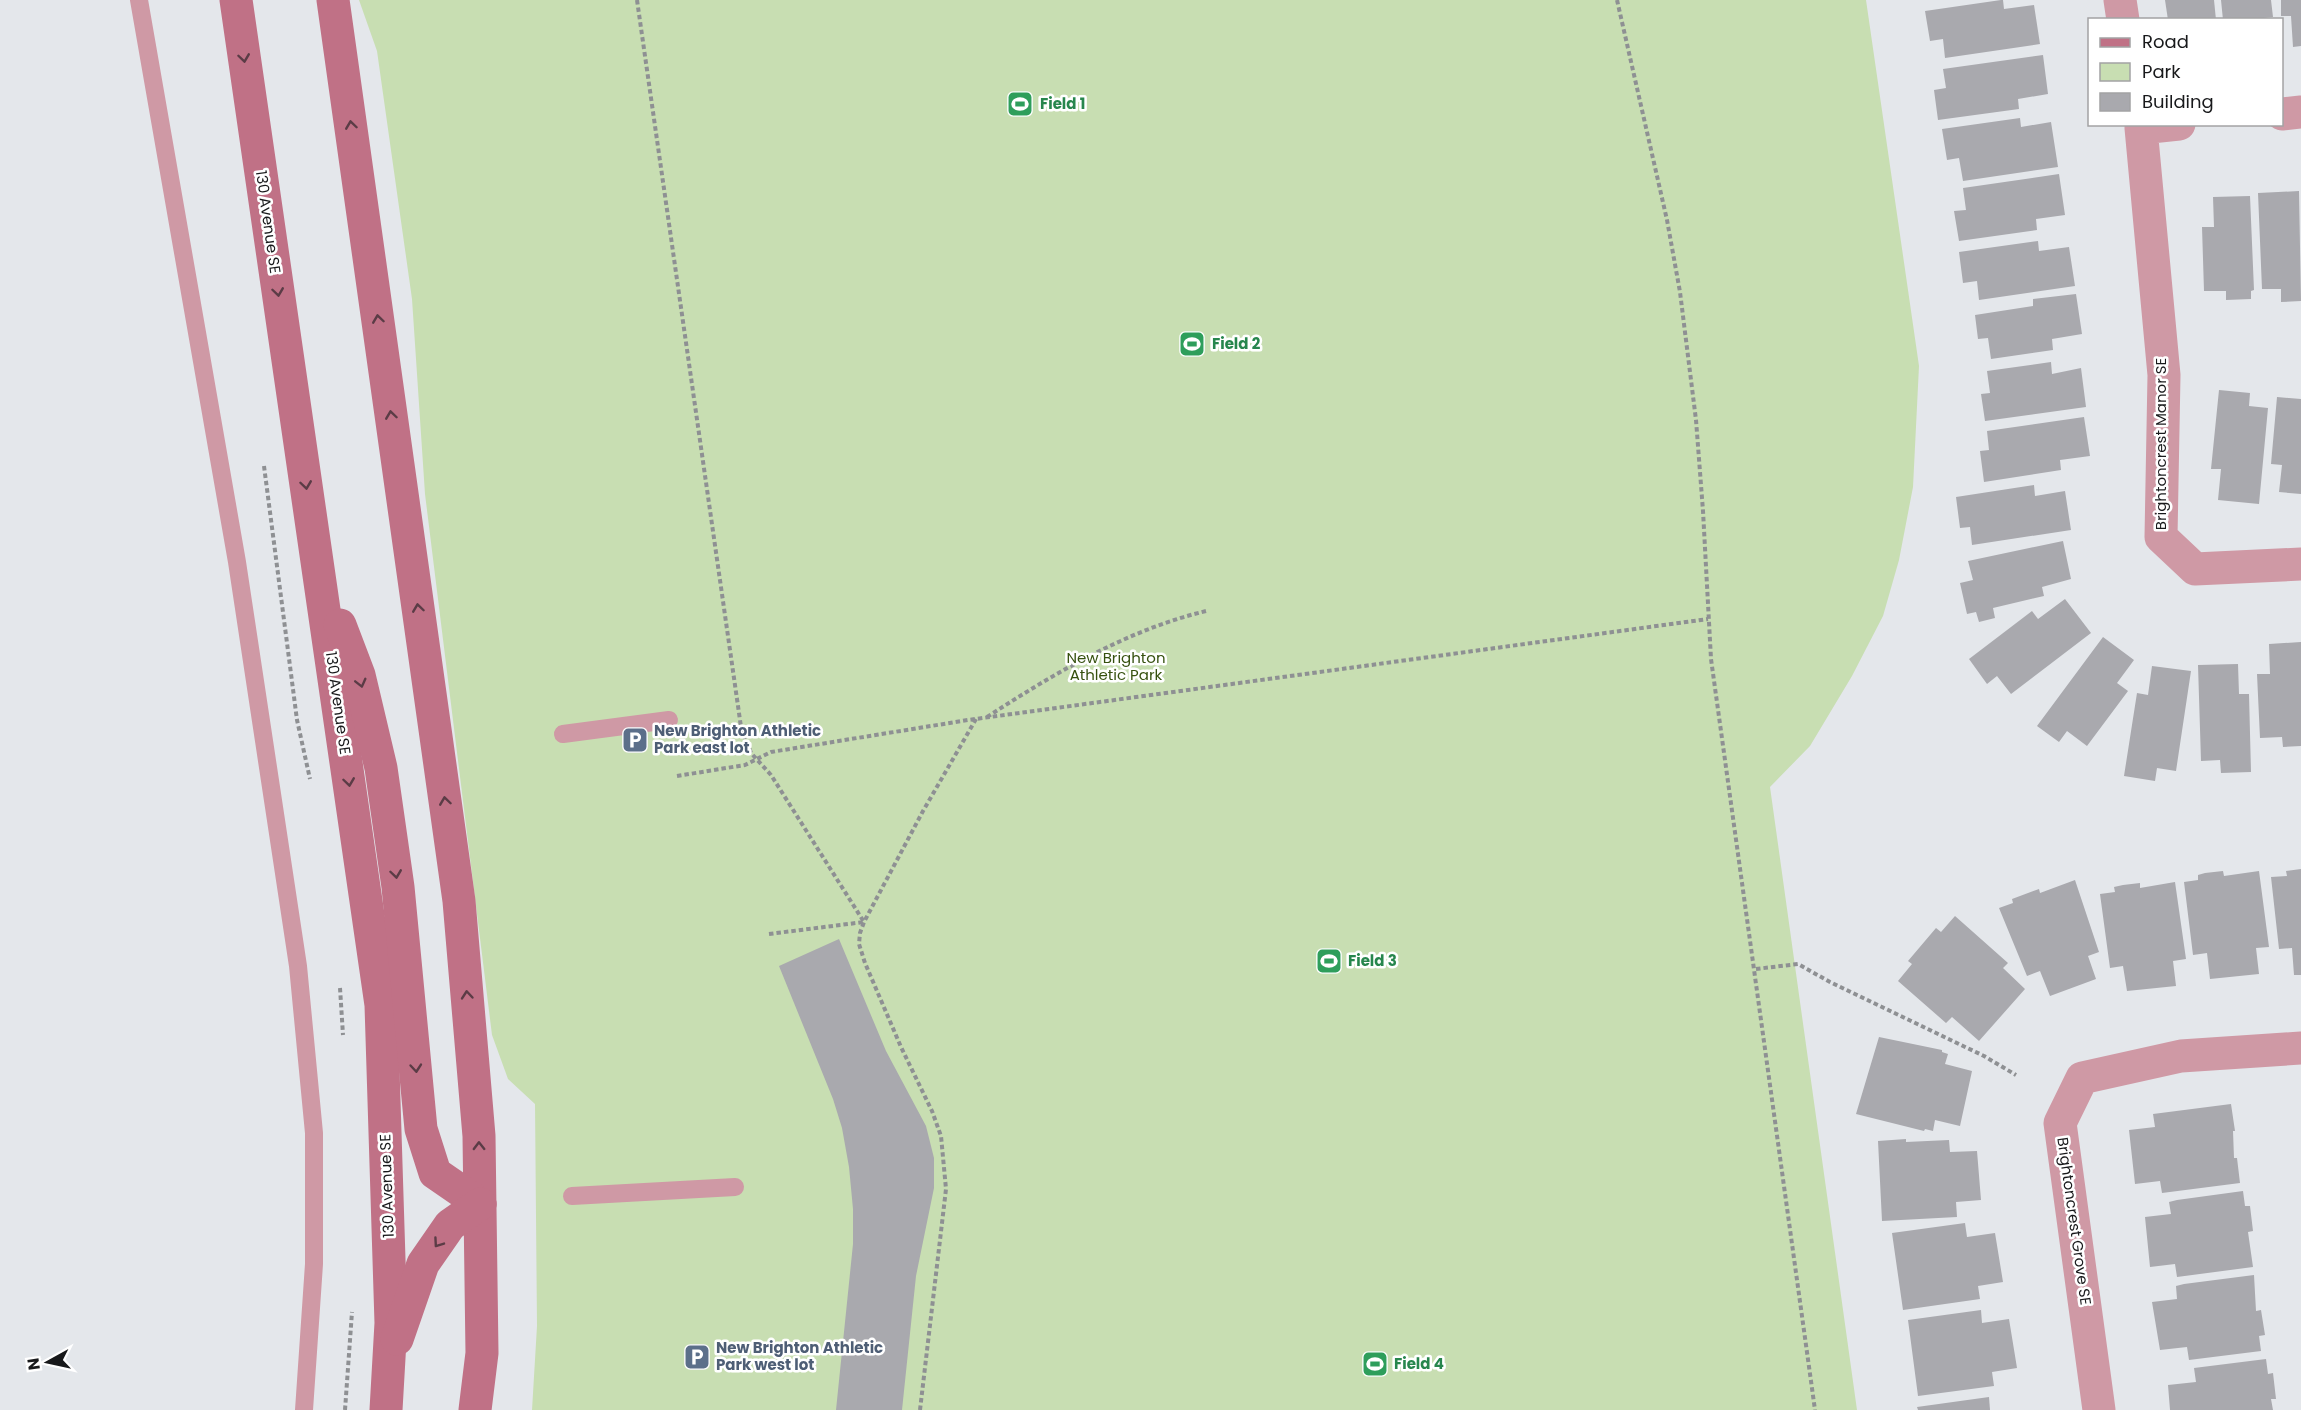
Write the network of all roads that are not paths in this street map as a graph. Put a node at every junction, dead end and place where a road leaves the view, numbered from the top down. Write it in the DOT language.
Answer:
graph roads {
  1 [pos="139,0"];
  2 [pos="236,0"];
  3 [pos="333,0"];
  4 [pos="2120,0"];
  5 [pos="2123,18"];
  6 [pos="2301,112"];
  7 [pos="2283,114"];
  8 [pos="2141,126"];
  9 [pos="2301,564"];
  10 [pos="318,569"];
  11 [pos="669,720"];
  12 [pos="563,734"];
  13 [pos="2301,1048"];
  14 [pos="735,1187"];
  15 [pos="572,1196"];
  16 [pos="480,1204"];
  17 [pos="389,1360"];
  18 [pos="304,1410"];
  19 [pos="386,1410"];
  20 [pos="475,1410"];
  21 [pos="2099,1410"];
  1 -- 18 [label="lane"];
  2 -- 10 [label="main road, 130 Avenue SE, one-way"];
  16 -- 3 [label="main road, one-way"];
  4 -- 5 [label="street"];
  6 -- 7 [label="street"];
  8 -- 9 [label="street, Brightoncrest Manor SE"];
  10 -- 16 [label="main road, one-way"];
  10 -- 17 [label="main road, 130 Avenue SE, one-way"];
  11 -- 12 [label="lane"];
  13 -- 21 [label="street, Brightoncrest Grove SE"];
  14 -- 15 [label="lane"];
  16 -- 17 [label="main road, one-way"];
  16 -- 20 [label="main road"];
  17 -- 19 [label="main road, 130 Avenue SE"];
}
